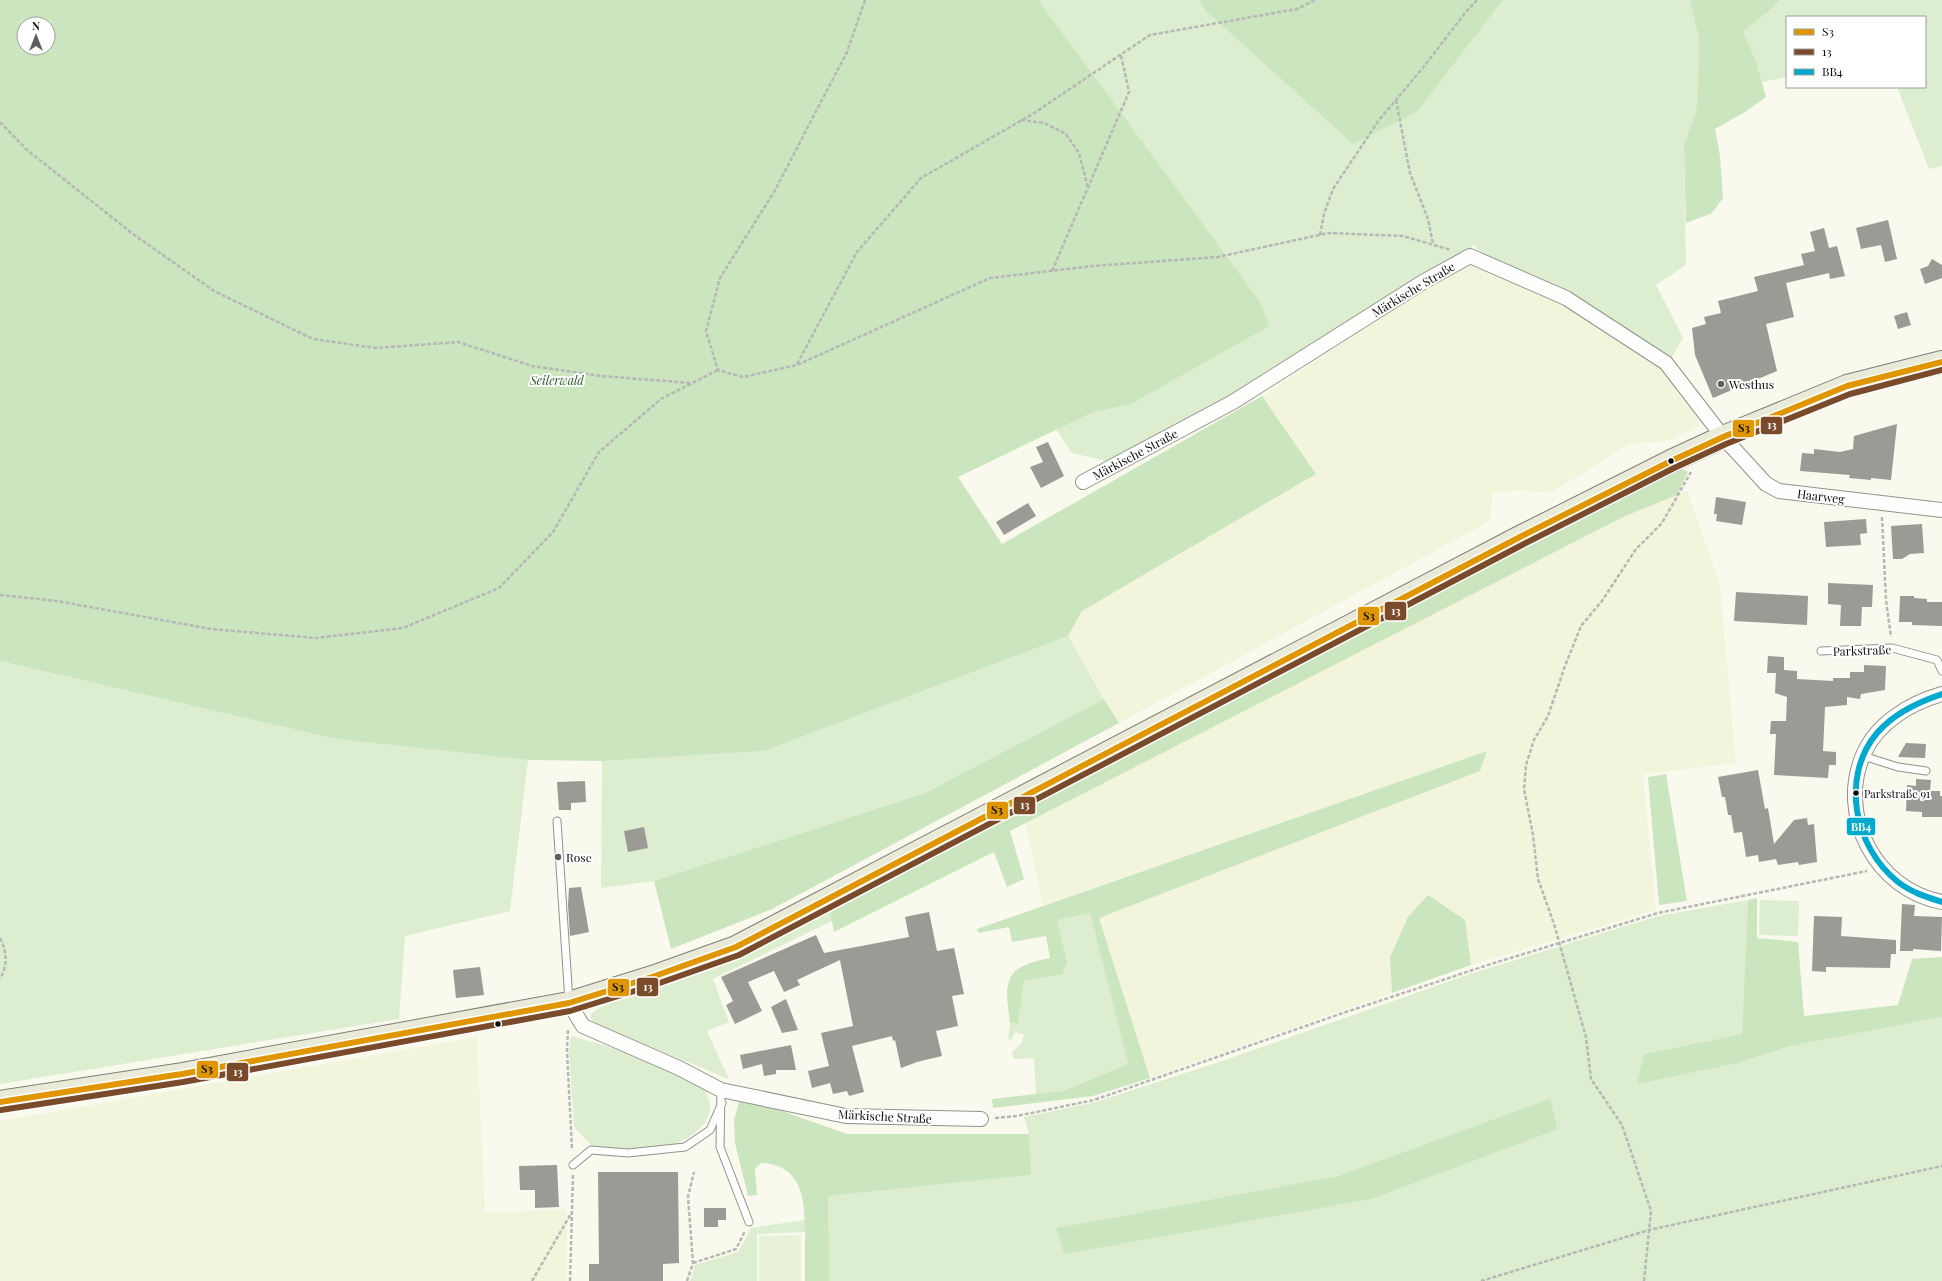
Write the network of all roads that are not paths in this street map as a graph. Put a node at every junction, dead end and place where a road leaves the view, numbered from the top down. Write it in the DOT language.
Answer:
graph roads {
  1 [pos="1942,362"];
  2 [pos="1723,437"];
  3 [pos="1083,482"];
  4 [pos="1942,510"];
  5 [pos="1821,651"];
  6 [pos="1942,671"];
  7 [pos="1942,694"];
  8 [pos="1863,756"];
  9 [pos="1926,771"];
  10 [pos="557,821"];
  11 [pos="1942,902"];
  12 [pos="562,1004"];
  13 [pos="721,1097"];
  14 [pos="0,1102"];
  15 [pos="981,1119"];
  16 [pos="573,1165"];
  17 [pos="749,1222"];
  1 -- 2 [label="main road"];
  2 -- 3 [label="street, Märkische Straße"];
  2 -- 4 [label="street, Haarweg"];
  2 -- 12 [label="main road"];
  5 -- 6 [label="lane, Parkstraße"];
  7 -- 8 [label="street"];
  8 -- 9 [label="lane"];
  8 -- 11 [label="street"];
  10 -- 12 [label="lane"];
  12 -- 13 [label="street, Märkische Straße"];
  12 -- 14 [label="main road"];
  13 -- 15 [label="street, Märkische Straße"];
  13 -- 16 [label="lane"];
  13 -- 17 [label="lane"];
}
